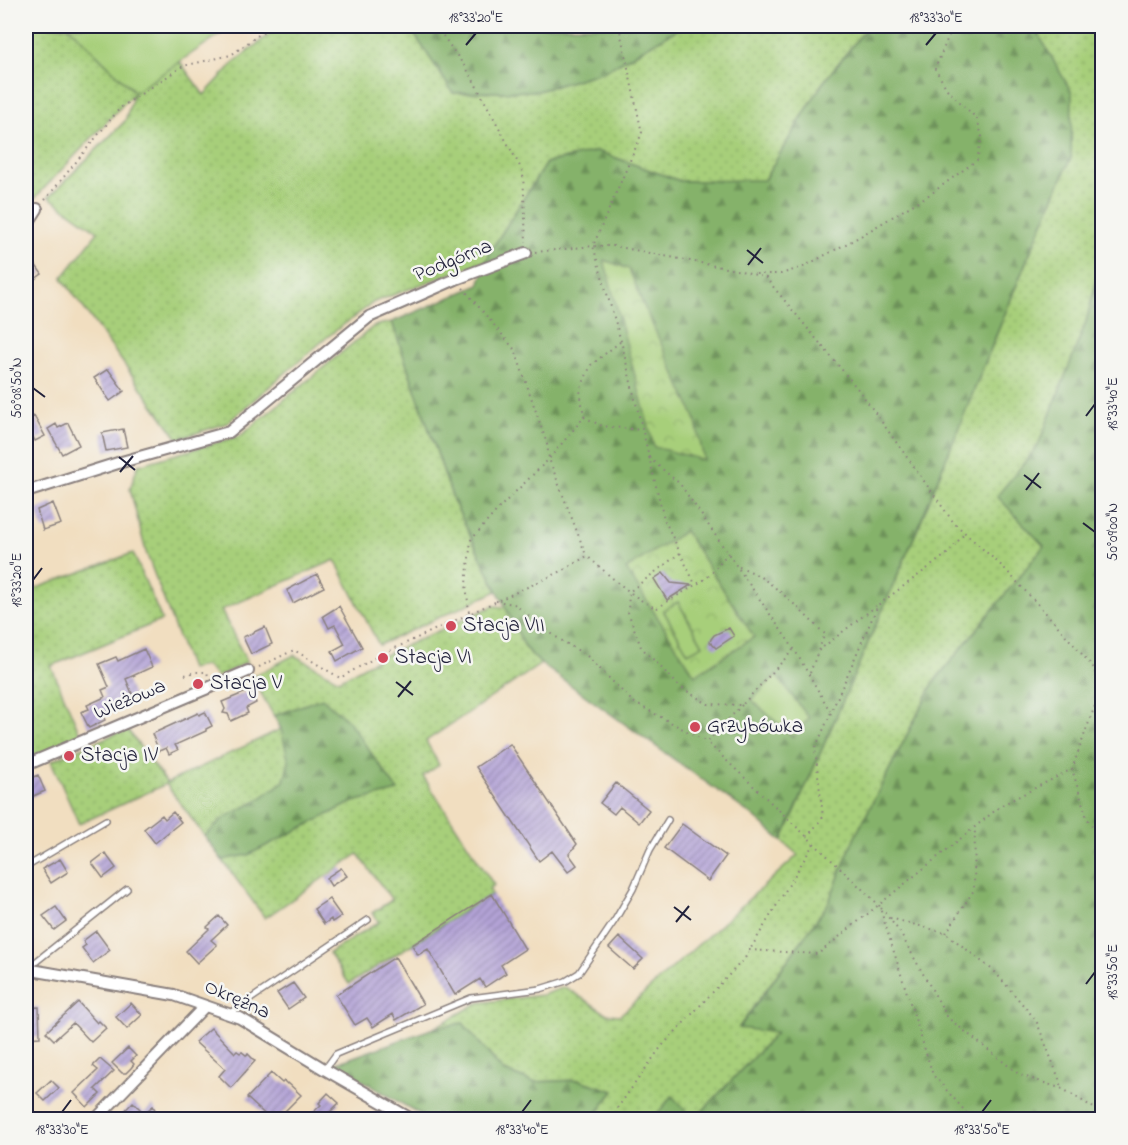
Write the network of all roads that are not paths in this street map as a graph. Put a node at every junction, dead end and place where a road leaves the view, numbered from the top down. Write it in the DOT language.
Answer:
graph roads {
  1 [pos="37,209"];
  2 [pos="26,226"];
  3 [pos="526,253"];
  4 [pos="26,492"];
  5 [pos="249,671"];
  6 [pos="26,765"];
  7 [pos="106,820"];
  8 [pos="668,820"];
  9 [pos="26,867"];
  10 [pos="127,889"];
  11 [pos="368,920"];
  12 [pos="26,969"];
  13 [pos="205,1006"];
  14 [pos="229,1014"];
  15 [pos="324,1069"];
  16 [pos="95,1119"];
  17 [pos="413,1119"];
  1 -- 2 [label="street"];
  3 -- 4 [label="street, Podgórna"];
  5 -- 6 [label="street, Wieżowa"];
  7 -- 9 [label="lane"];
  8 -- 15 [label="lane"];
  10 -- 12 [label="lane"];
  11 -- 14 [label="lane"];
  12 -- 13 [label="street, Okrężna"];
  13 -- 14 [label="street, Okrężna"];
  13 -- 16 [label="street"];
  14 -- 15 [label="street, Okrężna"];
  15 -- 17 [label="street, Okrężna"];
}
